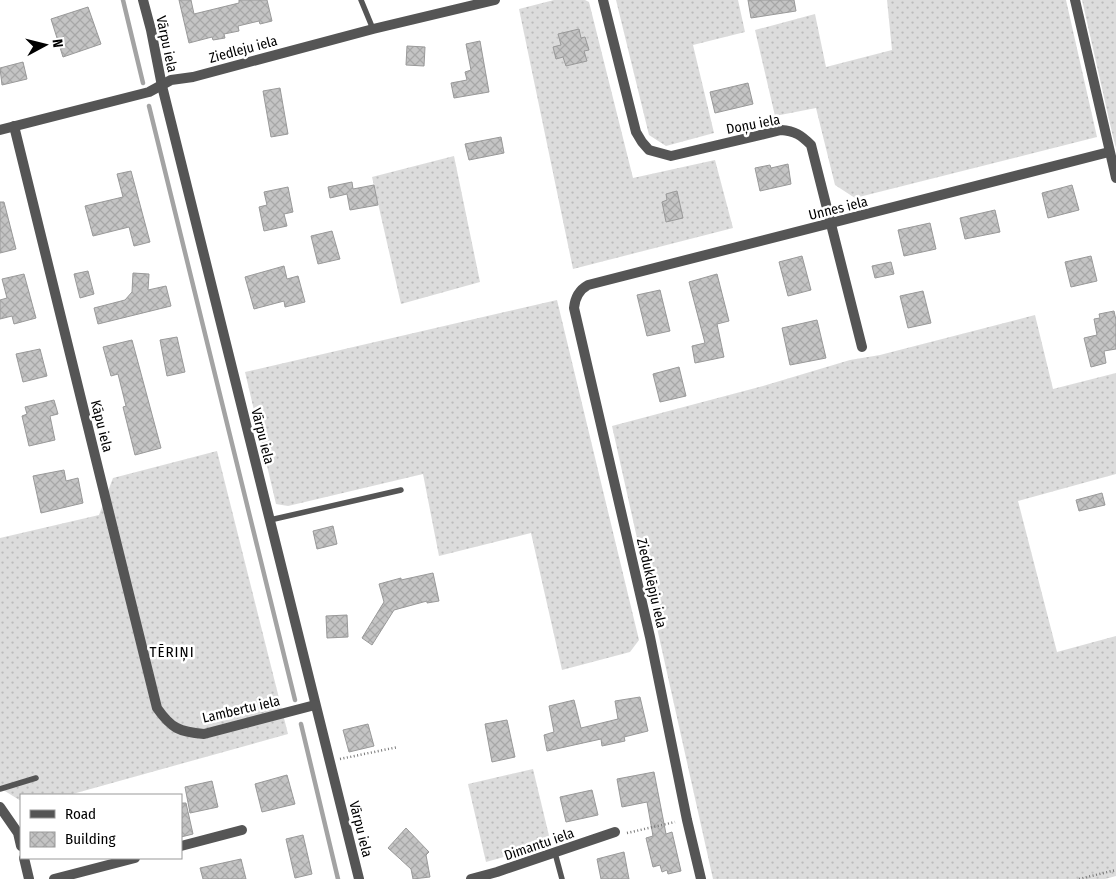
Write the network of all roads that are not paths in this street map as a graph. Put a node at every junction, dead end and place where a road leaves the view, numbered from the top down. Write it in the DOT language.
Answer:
graph roads {
  1 [pos="143,0"];
  2 [pos="361,0"];
  3 [pos="495,0"];
  4 [pos="603,0"];
  5 [pos="1075,0"];
  6 [pos="373,29"];
  7 [pos="162,86"];
  8 [pos="14,126"];
  9 [pos="0,130"];
  10 [pos="1109,152"];
  11 [pos="1116,178"];
  12 [pos="830,225"];
  13 [pos="577,295"];
  14 [pos="862,347"];
  15 [pos="401,490"];
  16 [pos="270,520"];
  17 [pos="315,705"];
  18 [pos="174,727"];
  19 [pos="36,778"];
  20 [pos="0,788"];
  21 [pos="0,807"];
  22 [pos="242,830"];
  23 [pos="616,832"];
  24 [pos="20,842"];
  25 [pos="182,846"];
  26 [pos="555,853"];
  27 [pos="24,859"];
  28 [pos="131,859"];
  29 [pos="29,879"];
  30 [pos="54,879"];
  31 [pos="359,879"];
  32 [pos="471,879"];
  33 [pos="562,879"];
  34 [pos="701,879"];
  1 -- 7 [label="street, Vārpu iela"];
  2 -- 6 [label="lane"];
  3 -- 6 [label="street, Ziedleju iela"];
  4 -- 12 [label="street, Doņu iela"];
  5 -- 10 [label="street"];
  6 -- 7 [label="street, Ziedleju iela"];
  7 -- 8 [label="street, Ziedleju iela"];
  7 -- 16 [label="street, Vārpu iela"];
  8 -- 9 [label="street, Ziedleju iela"];
  8 -- 18 [label="street, Kāpu iela"];
  10 -- 11 [label="street"];
  10 -- 12 [label="street, Unnes iela"];
  12 -- 13 [label="street, Unnes iela"];
  12 -- 14 [label="street, Doņu iela"];
  13 -- 34 [label="street, Zieduklēpju iela"];
  15 -- 16 [label="lane"];
  16 -- 17 [label="street, Vārpu iela"];
  17 -- 18 [label="street, Lambertu iela"];
  17 -- 31 [label="street, Vārpu iela"];
  19 -- 20 [label="lane"];
  21 -- 24 [label="street"];
  22 -- 25 [label="street"];
  23 -- 26 [label="street, Dimantu iela"];
  26 -- 32 [label="street, Dimantu iela"];
  26 -- 33 [label="lane"];
  27 -- 29 [label="street"];
  28 -- 30 [label="street"];
}
